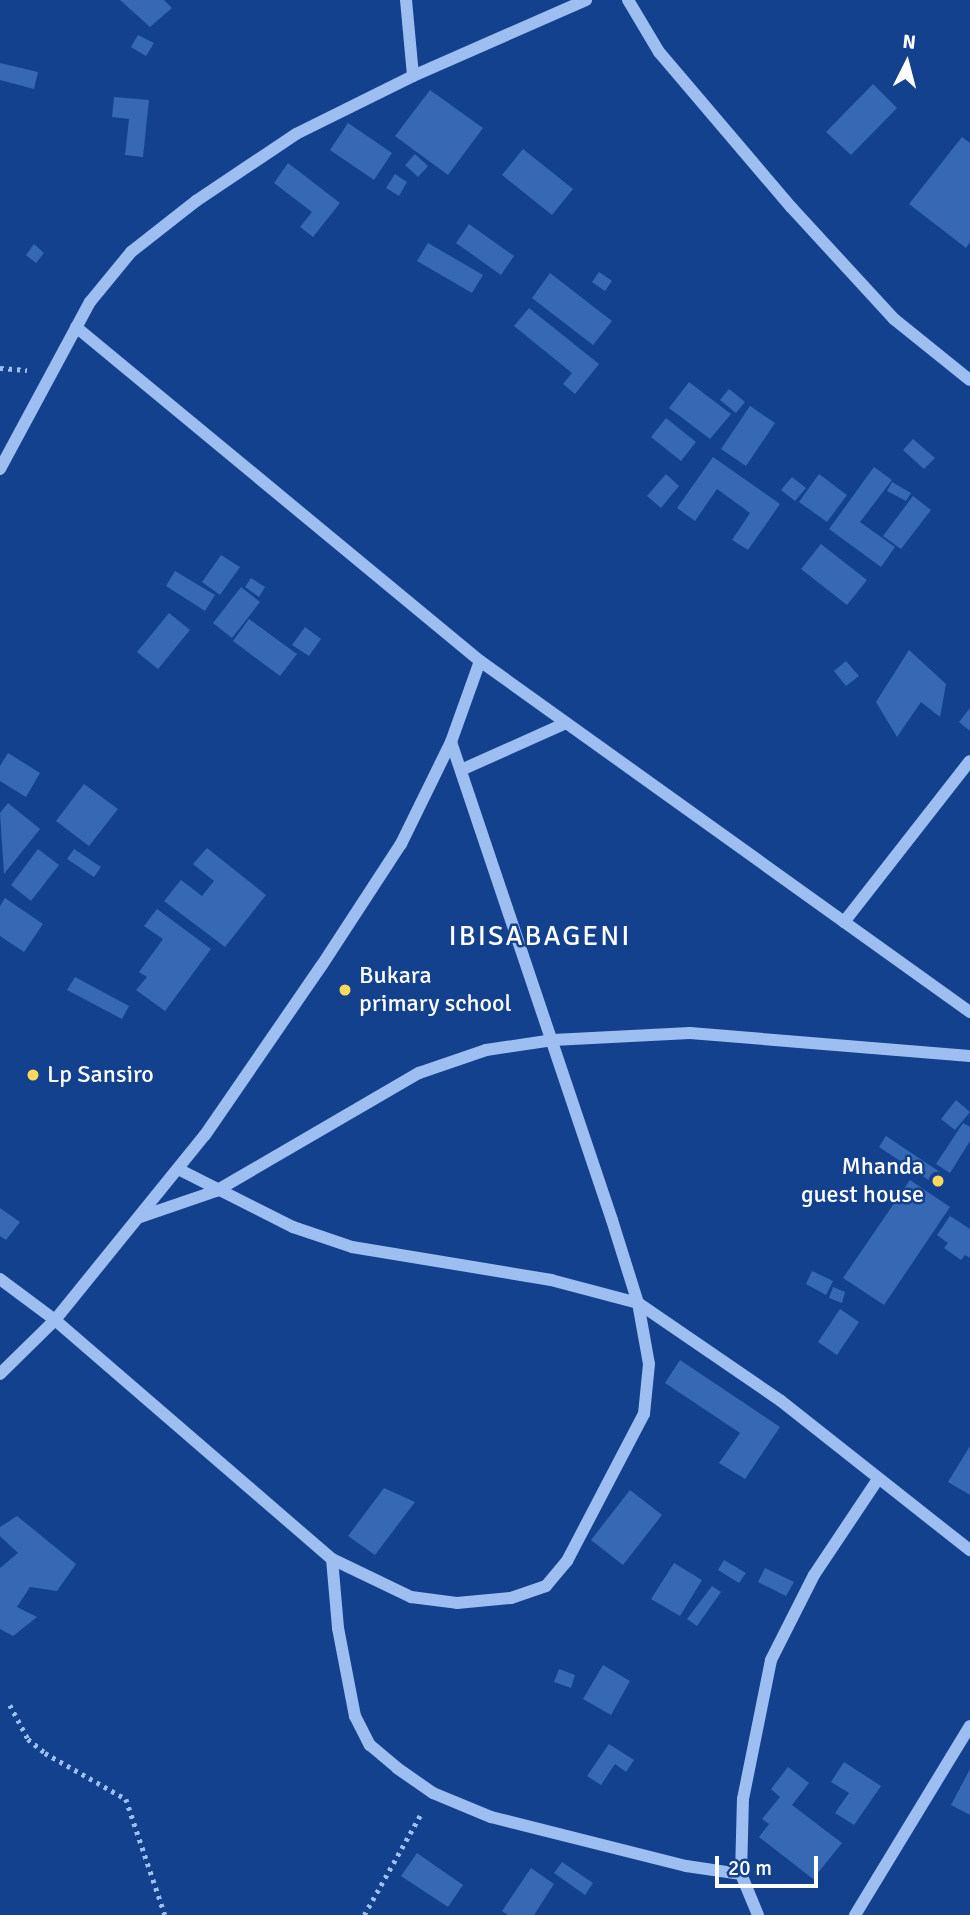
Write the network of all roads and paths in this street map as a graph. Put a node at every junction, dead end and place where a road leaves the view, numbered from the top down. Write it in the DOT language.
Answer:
graph roads {
  1 [pos="406,0"];
  2 [pos="586,0"];
  3 [pos="628,0"];
  4 [pos="412,76"];
  5 [pos="76,327"];
  6 [pos="970,380"];
  7 [pos="0,469"];
  8 [pos="480,661"];
  9 [pos="566,723"];
  10 [pos="451,742"];
  11 [pos="970,761"];
  12 [pos="461,770"];
  13 [pos="844,922"];
  14 [pos="970,1012"];
  15 [pos="553,1040"];
  16 [pos="970,1056"];
  17 [pos="178,1169"];
  18 [pos="216,1191"];
  19 [pos="140,1217"];
  20 [pos="0,1279"];
  21 [pos="638,1303"];
  22 [pos="55,1320"];
  23 [pos="0,1374"];
  24 [pos="878,1479"];
  25 [pos="970,1550"];
  26 [pos="331,1559"];
  27 [pos="10,1705"];
  28 [pos="970,1726"];
  29 [pos="433,1793"];
  30 [pos="741,1874"];
  31 [pos="165,1915"];
  32 [pos="364,1915"];
  33 [pos="758,1915"];
  34 [pos="855,1915"];
  1 -- 4 [label="street"];
  2 -- 4 [label="street"];
  3 -- 6 [label="street"];
  4 -- 5 [label="street"];
  5 -- 7 [label="street"];
  5 -- 8 [label="street"];
  8 -- 9 [label="street"];
  8 -- 10 [label="street"];
  9 -- 12 [label="street"];
  9 -- 13 [label="street"];
  10 -- 12 [label="street"];
  10 -- 17 [label="street"];
  11 -- 13 [label="street"];
  12 -- 15 [label="street"];
  13 -- 14 [label="street"];
  15 -- 16 [label="street"];
  15 -- 18 [label="street"];
  15 -- 21 [label="street"];
  17 -- 18 [label="street"];
  17 -- 19 [label="street"];
  18 -- 19 [label="street"];
  18 -- 21 [label="street"];
  19 -- 22 [label="street"];
  20 -- 22 [label="street"];
  21 -- 24 [label="street"];
  21 -- 26 [label="street"];
  22 -- 23 [label="street"];
  22 -- 26 [label="street"];
  24 -- 25 [label="street"];
  24 -- 30 [label="street"];
  26 -- 29 [label="street"];
  27 -- 31 [label="path"];
  28 -- 34 [label="street"];
  29 -- 30 [label="street"];
  29 -- 32 [label="path"];
  30 -- 33 [label="street"];
}
